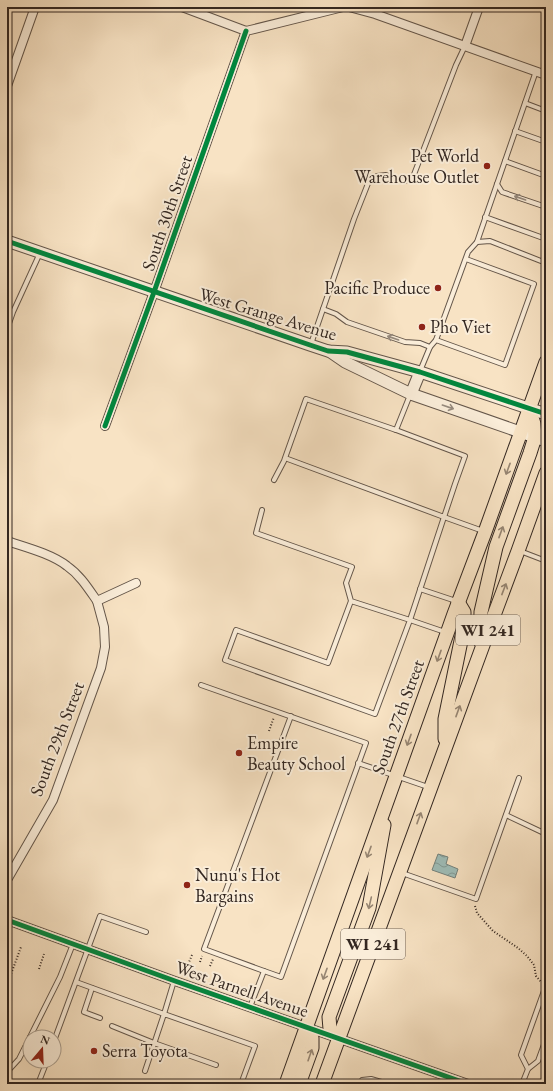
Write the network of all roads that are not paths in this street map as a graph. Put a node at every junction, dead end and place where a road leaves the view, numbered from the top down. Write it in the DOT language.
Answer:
graph roads {
  1 [pos="35,7"];
  2 [pos="182,7"];
  3 [pos="343,7"];
  4 [pos="349,7"];
  5 [pos="479,7"];
  6 [pos="246,31"];
  7 [pos="465,46"];
  8 [pos="536,71"];
  9 [pos="546,75"];
  10 [pos="7,86"];
  11 [pos="525,103"];
  12 [pos="546,111"];
  13 [pos="515,132"];
  14 [pos="546,142"];
  15 [pos="505,161"];
  16 [pos="546,176"];
  17 [pos="497,184"];
  18 [pos="546,207"];
  19 [pos="485,217"];
  20 [pos="546,239"];
  21 [pos="7,241"];
  22 [pos="477,242"];
  23 [pos="40,252"];
  24 [pos="466,259"];
  25 [pos="546,262"];
  26 [pos="154,292"];
  27 [pos="323,309"];
  28 [pos="7,329"];
  29 [pos="436,340"];
  30 [pos="310,345"];
  31 [pos="430,347"];
  32 [pos="328,351"];
  33 [pos="546,362"];
  34 [pos="420,372"];
  35 [pos="411,394"];
  36 [pos="529,408"];
  37 [pos="546,414"];
  38 [pos="105,426"];
  39 [pos="396,430"];
  40 [pos="521,432"];
  41 [pos="540,439"];
  42 [pos="285,458"];
  43 [pos="546,473"];
  44 [pos="274,480"];
  45 [pos="262,510"];
  46 [pos="444,518"];
  47 [pos="485,532"];
  48 [pos="7,541"];
  49 [pos="518,551"];
  50 [pos="546,561"];
  51 [pos="136,583"];
  52 [pos="420,589"];
  53 [pos="97,601"];
  54 [pos="351,601"];
  55 [pos="458,602"];
  56 [pos="410,620"];
  57 [pos="447,633"];
  58 [pos="480,653"];
  59 [pos="201,685"];
  60 [pos="291,716"];
  61 [pos="445,747"];
  62 [pos="358,763"];
  63 [pos="396,776"];
  64 [pos="519,778"];
  65 [pos="431,787"];
  66 [pos="389,796"];
  67 [pos="506,815"];
  68 [pos="546,834"];
  69 [pos="399,872"];
  70 [pos="7,880"];
  71 [pos="7,920"];
  72 [pos="146,932"];
  73 [pos="73,944"];
  74 [pos="88,949"];
  75 [pos="264,971"];
  76 [pos="175,981"];
  77 [pos="76,982"];
  78 [pos="92,988"];
  79 [pos="546,988"];
  80 [pos="250,1007"];
  81 [pos="164,1014"];
  82 [pos="100,1018"];
  83 [pos="112,1026"];
  84 [pos="306,1027"];
  85 [pos="34,1029"];
  86 [pos="58,1029"];
  87 [pos="339,1038"];
  88 [pos="546,1039"];
  89 [pos="154,1043"];
  90 [pos="22,1053"];
  91 [pos="216,1065"];
  92 [pos="44,1069"];
  93 [pos="528,1069"];
  94 [pos="145,1071"];
  95 [pos="7,1072"];
  96 [pos="455,1082"];
  97 [pos="38,1084"];
  98 [pos="241,1084"];
  99 [pos="286,1084"];
  100 [pos="299,1084"];
  101 [pos="322,1084"];
  102 [pos="360,1084"];
  103 [pos="388,1084"];
  104 [pos="468,1084"];
  105 [pos="522,1084"];
  1 -- 10 [label="street"];
  2 -- 6 [label="street"];
  3 -- 6 [label="street"];
  4 -- 7 [label="street"];
  5 -- 7 [label="street"];
  6 -- 26 [label="street, South 30th Street"];
  7 -- 8 [label="street"];
  7 -- 27 [label="lane"];
  8 -- 9 [label="street"];
  8 -- 11 [label="lane"];
  11 -- 12 [label="lane"];
  11 -- 13 [label="lane"];
  13 -- 14 [label="lane"];
  13 -- 15 [label="lane"];
  15 -- 16 [label="lane"];
  15 -- 17 [label="lane"];
  18 -- 17 [label="lane, one-way"];
  17 -- 19 [label="lane"];
  19 -- 20 [label="lane"];
  19 -- 22 [label="lane"];
  21 -- 23 [label="street, West Grange Avenue"];
  22 -- 24 [label="lane"];
  22 -- 25 [label="lane"];
  23 -- 26 [label="street, West Grange Avenue"];
  23 -- 28 [label="lane"];
  24 -- 29 [label="lane"];
  24 -- 29 [label="lane"];
  26 -- 30 [label="street, West Grange Avenue"];
  26 -- 38 [label="street, South 30th Street"];
  27 -- 30 [label="lane"];
  31 -- 27 [label="lane, one-way"];
  29 -- 31 [label="lane"];
  30 -- 32 [label="street, West Grange Avenue"];
  31 -- 34 [label="lane"];
  32 -- 34 [label="street, West Grange Avenue"];
  32 -- 35 [label="street, West Grange Avenue"];
  33 -- 36 [label="main road, South 27th Street / WI 241"];
  34 -- 35 [label="street"];
  34 -- 36 [label="street, West Grange Avenue"];
  35 -- 39 [label="lane"];
  35 -- 40 [label="street, West Grange Avenue, one-way"];
  36 -- 37 [label="street, West Grange Avenue"];
  36 -- 40 [label="main road, South 27th Street / WI 241"];
  36 -- 41 [label="main road"];
  39 -- 42 [label="lane"];
  39 -- 46 [label="lane"];
  40 -- 41 [label="street, West Grange Avenue"];
  40 -- 47 [label="main road, South 27th Street / WI 241, one-way"];
  58 -- 41 [label="main road, one-way"];
  42 -- 44 [label="lane"];
  42 -- 46 [label="lane"];
  43 -- 49 [label="main road, WI 241"];
  45 -- 54 [label="lane"];
  46 -- 47 [label="lane"];
  46 -- 52 [label="lane"];
  47 -- 55 [label="main road, South 27th Street / WI 241"];
  48 -- 53 [label="street, South 29th Street"];
  49 -- 50 [label="lane"];
  58 -- 49 [label="main road, WI 241, one-way"];
  51 -- 53 [label="street"];
  52 -- 55 [label="lane"];
  52 -- 56 [label="lane"];
  53 -- 70 [label="street, South 29th Street"];
  54 -- 56 [label="lane"];
  54 -- 56 [label="lane"];
  55 -- 57 [label="main road, South 27th Street / WI 241"];
  55 -- 61 [label="main road"];
  56 -- 57 [label="lane"];
  57 -- 63 [label="main road, South 27th Street / WI 241, one-way"];
  61 -- 58 [label="main road, WI 241, one-way"];
  59 -- 60 [label="lane"];
  60 -- 62 [label="lane"];
  60 -- 75 [label="lane"];
  61 -- 65 [label="main road, WI 241"];
  62 -- 63 [label="lane"];
  62 -- 75 [label="lane"];
  63 -- 65 [label="lane"];
  63 -- 66 [label="main road, South 27th Street / WI 241"];
  64 -- 67 [label="lane"];
  69 -- 65 [label="main road, WI 241, one-way"];
  66 -- 84 [label="main road, South 27th Street / WI 241, one-way"];
  66 -- 87 [label="main road, one-way"];
  67 -- 68 [label="lane"];
  67 -- 69 [label="lane"];
  69 -- 87 [label="main road, WI 241"];
  71 -- 73 [label="street, West Parnell Avenue"];
  72 -- 74 [label="lane"];
  73 -- 74 [label="street, West Parnell Avenue"];
  73 -- 85 [label="lane"];
  74 -- 76 [label="street, West Parnell Avenue"];
  74 -- 77 [label="lane"];
  75 -- 80 [label="lane"];
  76 -- 80 [label="street, West Parnell Avenue"];
  76 -- 81 [label="lane"];
  77 -- 78 [label="lane"];
  77 -- 86 [label="lane"];
  78 -- 81 [label="lane"];
  78 -- 82 [label="lane"];
  79 -- 93 [label="lane"];
  80 -- 84 [label="street, West Parnell Avenue"];
  81 -- 89 [label="lane"];
  81 -- 98 [label="lane"];
  83 -- 89 [label="lane"];
  84 -- 87 [label="street, West Parnell Avenue"];
  84 -- 99 [label="main road, South 27th Street / WI 241"];
  100 -- 84 [label="main road, one-way"];
  87 -- 96 [label="street, West Parnell Avenue"];
  87 -- 101 [label="main road, WI 241"];
  88 -- 93 [label="lane"];
  89 -- 91 [label="lane"];
  89 -- 94 [label="lane"];
  90 -- 95 [label="lane"];
  92 -- 97 [label="lane"];
  93 -- 105 [label="lane"];
  96 -- 104 [label="street, West Parnell Avenue"];
  102 -- 103 [label="lane"];
}
